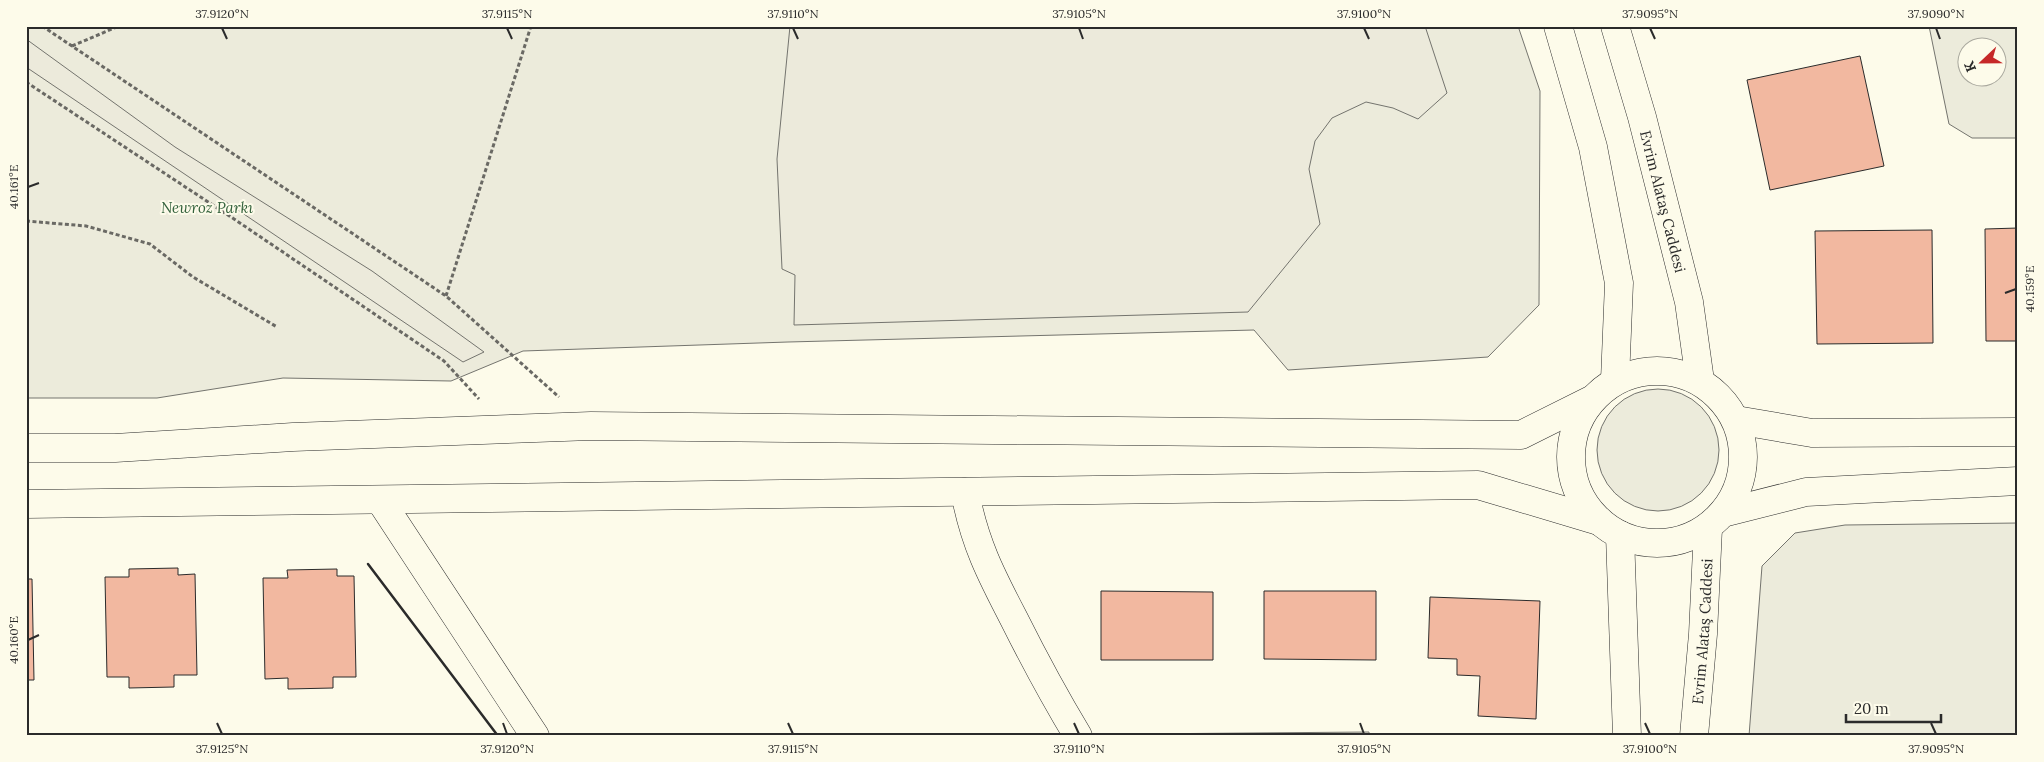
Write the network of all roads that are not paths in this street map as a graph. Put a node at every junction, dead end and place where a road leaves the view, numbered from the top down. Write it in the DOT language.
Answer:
graph roads {
  1 [pos="1558,26"];
  2 [pos="1615,26"];
  3 [pos="1615,380"];
  4 [pos="1700,381"];
  5 [pos="1591,400"];
  6 [pos="1736,420"];
  7 [pos="2018,432"];
  8 [pos="26,448"];
  9 [pos="2018,481"];
  10 [pos="965,492"];
  11 [pos="380,500"];
  12 [pos="26,504"];
  13 [pos="1715,520"];
  14 [pos="1609,528"];
  15 [pos="535,736"];
  16 [pos="1078,736"];
  17 [pos="1627,736"];
  18 [pos="1694,736"];
  1 -- 3 [label="main road"];
  2 -- 4 [label="main road, Evrim Alataş Caddesi"];
  3 -- 4 [label="main road"];
  3 -- 5 [label="main road"];
  4 -- 6 [label="main road"];
  5 -- 8 [label="main road"];
  5 -- 14 [label="main road"];
  6 -- 7 [label="main road"];
  6 -- 13 [label="main road"];
  9 -- 13 [label="main road"];
  10 -- 11 [label="main road"];
  10 -- 14 [label="main road"];
  10 -- 16 [label="main road"];
  11 -- 12 [label="main road"];
  11 -- 15 [label="main road"];
  13 -- 14 [label="main road"];
  13 -- 18 [label="main road, Evrim Alataş Caddesi"];
  14 -- 17 [label="main road"];
}
